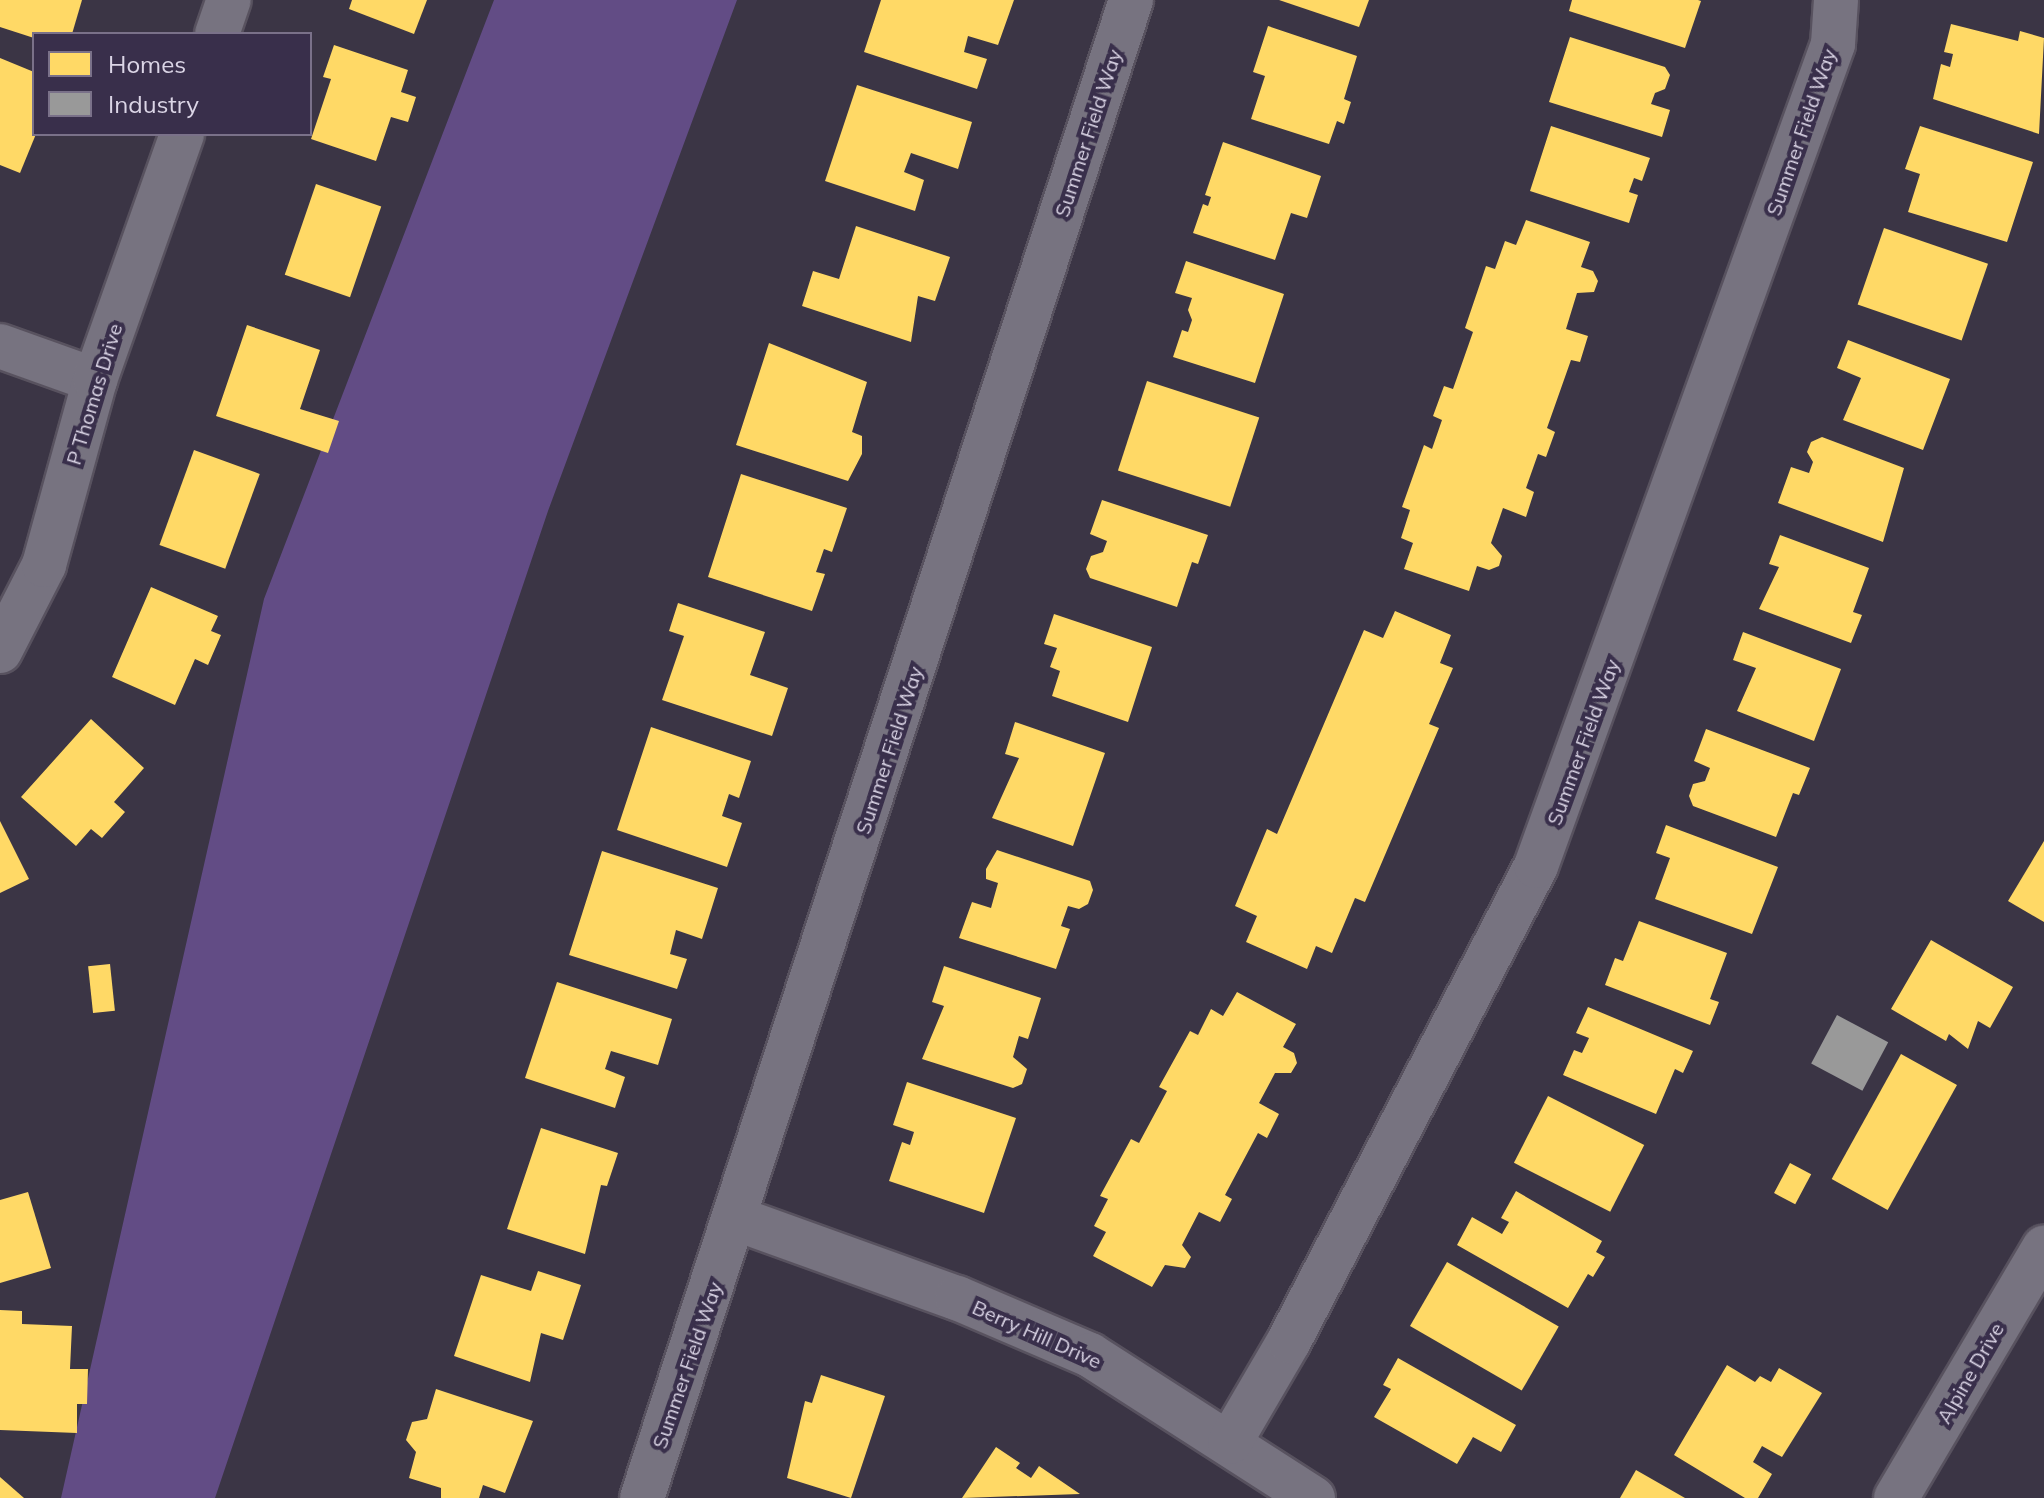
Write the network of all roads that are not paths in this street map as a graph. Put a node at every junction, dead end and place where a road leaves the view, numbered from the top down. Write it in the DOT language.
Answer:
graph roads {
  1 [pos="229,0"];
  2 [pos="1131,0"];
  3 [pos="1836,0"];
  4 [pos="218,32"];
  5 [pos="181,136"];
  6 [pos="0,346"];
  7 [pos="95,380"];
  8 [pos="0,651"];
  9 [pos="737,1219"];
  10 [pos="2044,1248"];
  11 [pos="1230,1442"];
  12 [pos="642,1498"];
  13 [pos="1313,1498"];
  14 [pos="1896,1498"];
  1 -- 4 [label="street"];
  2 -- 9 [label="street, Summer Field Way"];
  3 -- 11 [label="street, Summer Field Way"];
  5 -- 7 [label="street, P Thomas Drive"];
  6 -- 7 [label="street"];
  7 -- 8 [label="street, P Thomas Drive"];
  9 -- 11 [label="street, Berry Hill Drive"];
  9 -- 12 [label="street, Summer Field Way"];
  10 -- 14 [label="street, Alpine Drive"];
  11 -- 13 [label="street, Berry Hill Drive"];
}
